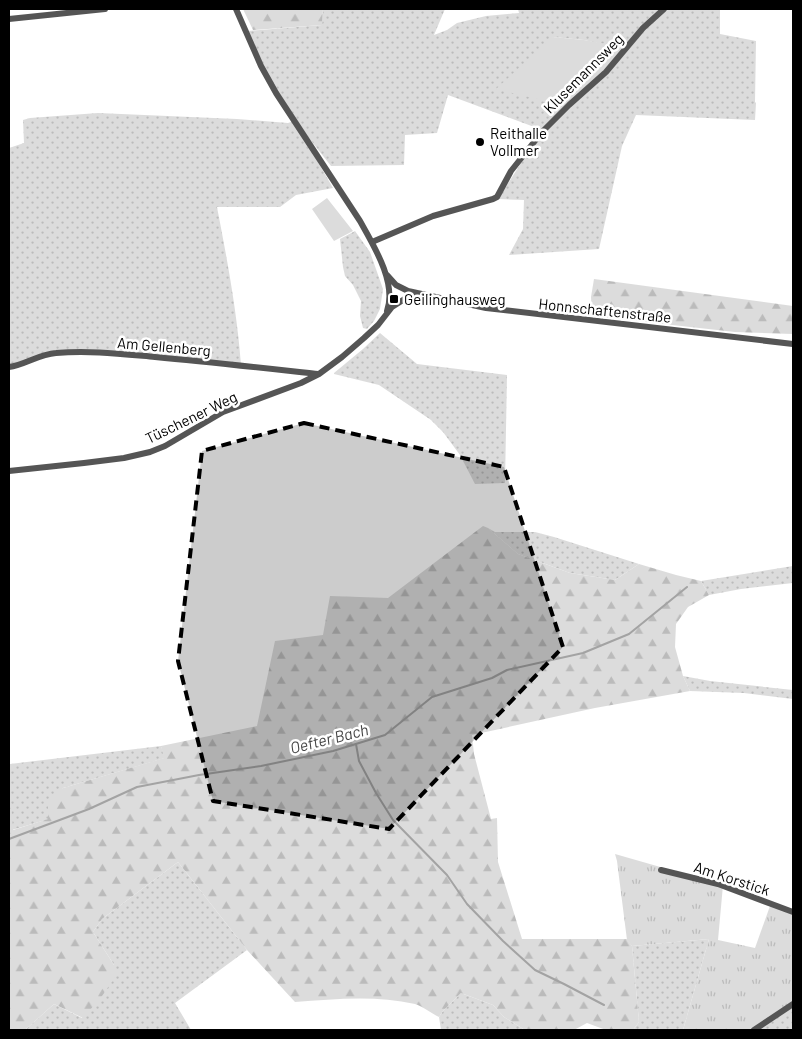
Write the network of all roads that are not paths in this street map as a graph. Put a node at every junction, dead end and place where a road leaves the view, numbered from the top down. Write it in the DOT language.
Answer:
graph roads {
  1 [pos="105,9"];
  2 [pos="236,9"];
  3 [pos="664,9"];
  4 [pos="9,20"];
  5 [pos="372,242"];
  6 [pos="387,275"];
  7 [pos="414,293"];
  8 [pos="386,314"];
  9 [pos="793,344"];
  10 [pos="9,367"];
  11 [pos="319,374"];
  12 [pos="9,471"];
  13 [pos="661,870"];
  14 [pos="793,912"];
  15 [pos="793,1004"];
  16 [pos="754,1030"];
  1 -- 4 [label="street"];
  2 -- 5 [label="street"];
  3 -- 5 [label="street, Klusemannsweg"];
  5 -- 6 [label="street"];
  6 -- 7 [label="street, Honnschaftenstraße"];
  6 -- 8 [label="street"];
  7 -- 8 [label="street, Tüschener Weg"];
  7 -- 9 [label="street, Honnschaftenstraße"];
  8 -- 11 [label="street, Tüschener Weg"];
  10 -- 11 [label="street, Am Gellenberg"];
  11 -- 12 [label="street, Tüschener Weg"];
  13 -- 14 [label="street, Am Korstick"];
  15 -- 16 [label="street"];
}
